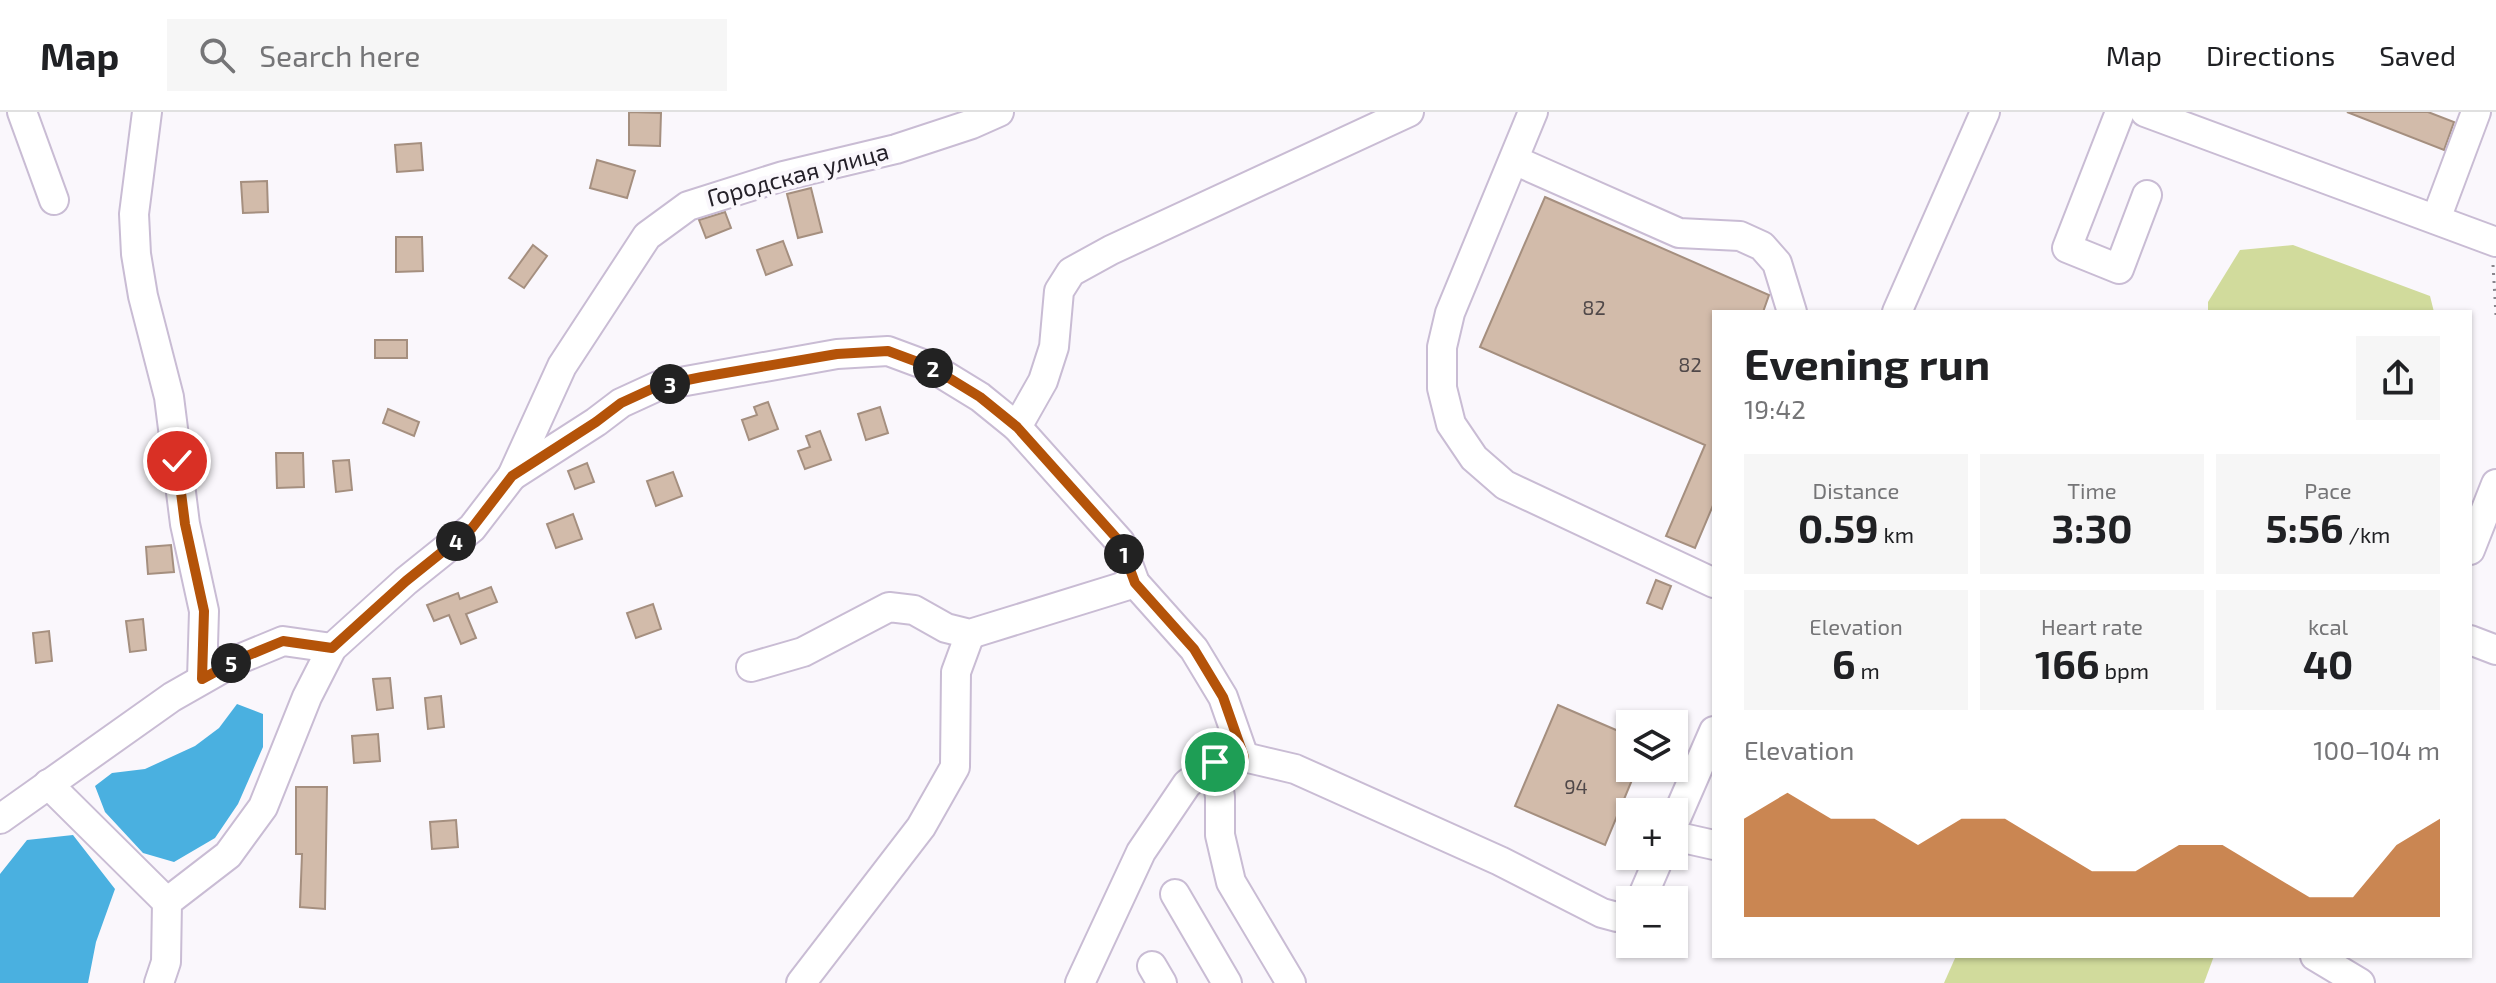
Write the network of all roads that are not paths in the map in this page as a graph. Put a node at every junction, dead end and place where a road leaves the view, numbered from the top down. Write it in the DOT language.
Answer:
graph roads {
  1 [pos="22,112"];
  2 [pos="147,112"];
  3 [pos="999,112"];
  4 [pos="1409,112"];
  5 [pos="1533,112"];
  6 [pos="2120,112"];
  7 [pos="2145,112"];
  8 [pos="2476,112"];
  9 [pos="1979,114"];
  10 [pos="1514,160"];
  11 [pos="2147,195"];
  12 [pos="54,200"];
  13 [pos="2436,219"];
  14 [pos="2494,249"];
  15 [pos="1791,310"];
  16 [pos="1898,310"];
  17 [pos="1017,427"];
  18 [pos="512,476"];
  19 [pos="2496,484"];
  20 [pos="2472,545"];
  21 [pos="1712,582"];
  22 [pos="1135,583"];
  23 [pos="970,634"];
  24 [pos="2472,641"];
  25 [pos="332,648"];
  26 [pos="2496,650"];
  27 [pos="751,667"];
  28 [pos="202,679"];
  29 [pos="1712,741"];
  30 [pos="1244,757"];
  31 [pos="1215,762"];
  32 [pos="1705,776"];
  33 [pos="48,784"];
  34 [pos="1688,802"];
  35 [pos="0,819"];
  36 [pos="1688,839"];
  37 [pos="1712,845"];
  38 [pos="1175,894"];
  39 [pos="167,902"];
  40 [pos="1616,917"];
  41 [pos="2318,958"];
  42 [pos="159,983"];
  43 [pos="801,983"];
  44 [pos="1080,983"];
  45 [pos="1227,983"];
  46 [pos="1291,983"];
  47 [pos="2360,983"];
  1 -- 12 [label="street"];
  2 -- 28 [label="street"];
  3 -- 18 [label="street, Городская улица"];
  4 -- 17 [label="street"];
  5 -- 10 [label="street"];
  6 -- 11 [label="street"];
  7 -- 13 [label="street"];
  8 -- 13 [label="street"];
  9 -- 16 [label="street"];
  10 -- 15 [label="street"];
  10 -- 21 [label="street"];
  13 -- 14 [label="street"];
  17 -- 18 [label="street"];
  17 -- 22 [label="street"];
  18 -- 25 [label="street, Городская улица"];
  19 -- 20 [label="street"];
  22 -- 23 [label="street"];
  22 -- 30 [label="street"];
  23 -- 27 [label="street"];
  23 -- 43 [label="street"];
  24 -- 26 [label="street"];
  25 -- 28 [label="street"];
  25 -- 39 [label="street"];
  28 -- 33 [label="street"];
  29 -- 32 [label="street"];
  30 -- 31 [label="street"];
  30 -- 40 [label="street"];
  31 -- 44 [label="street"];
  31 -- 46 [label="street"];
  32 -- 34 [label="street"];
  33 -- 35 [label="street"];
  33 -- 39 [label="street"];
  36 -- 37 [label="street"];
  38 -- 45 [label="street"];
  39 -- 42 [label="street"];
  41 -- 47 [label="street"];
}
